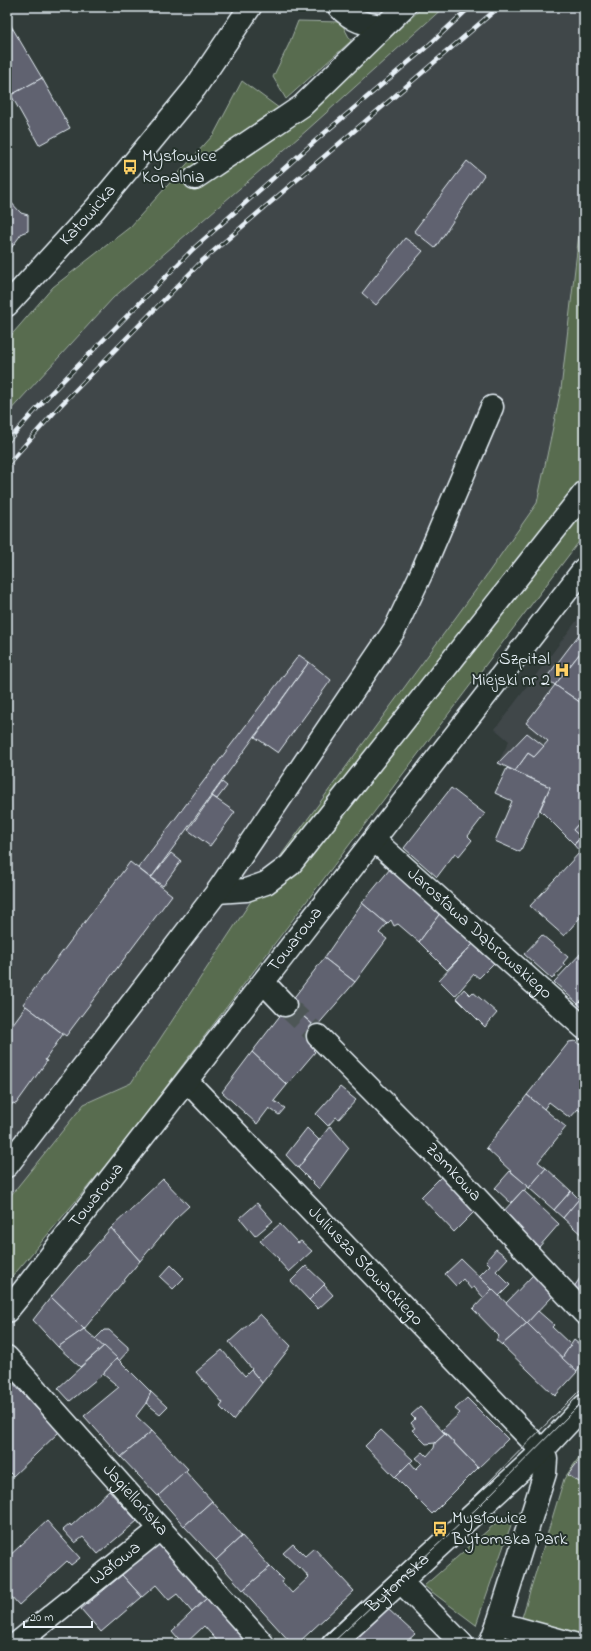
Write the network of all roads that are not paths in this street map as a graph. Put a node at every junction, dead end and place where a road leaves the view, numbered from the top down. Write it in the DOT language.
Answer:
graph roads {
  1 [pos="250,7"];
  2 [pos="339,7"];
  3 [pos="404,7"];
  4 [pos="384,26"];
  5 [pos="195,178"];
  6 [pos="7,305"];
  7 [pos="492,407"];
  8 [pos="584,493"];
  9 [pos="584,570"];
  10 [pos="374,840"];
  11 [pos="217,892"];
  12 [pos="264,983"];
  13 [pos="285,1005"];
  14 [pos="584,1028"];
  15 [pos="318,1036"];
  16 [pos="187,1081"];
  17 [pos="7,1166"];
  18 [pos="7,1310"];
  19 [pos="584,1313"];
  20 [pos="7,1357"];
  21 [pos="584,1406"];
  22 [pos="542,1451"];
  23 [pos="160,1528"];
  24 [pos="401,1582"];
  25 [pos="498,1623"];
  26 [pos="16,1644"];
  27 [pos="263,1644"];
  28 [pos="333,1644"];
  29 [pos="462,1644"];
  30 [pos="490,1644"];
  31 [pos="574,1644"];
  1 -- 6 [label="street, Katowicka"];
  2 -- 4 [label="street"];
  3 -- 4 [label="street"];
  4 -- 5 [label="street"];
  7 -- 11 [label="street"];
  8 -- 11 [label="street"];
  9 -- 10 [label="street, Towarowa"];
  10 -- 12 [label="street, Towarowa"];
  10 -- 14 [label="street, Jarosława Dąbrowskiego"];
  11 -- 17 [label="street"];
  12 -- 13 [label="street"];
  12 -- 16 [label="street, Towarowa"];
  15 -- 19 [label="street, Zamkowa"];
  16 -- 18 [label="street, Towarowa"];
  16 -- 22 [label="street, Juliusza Słowackiego"];
  20 -- 23 [label="street, Jagiellońska"];
  21 -- 22 [label="street, Bytomska"];
  22 -- 24 [label="street, Bytomska"];
  22 -- 25 [label="street"];
  23 -- 26 [label="street, Wałowa"];
  23 -- 27 [label="street, Jagiellońska"];
  24 -- 28 [label="street, Bytomska"];
  24 -- 29 [label="street"];
  25 -- 30 [label="street"];
  25 -- 31 [label="street"];
}
